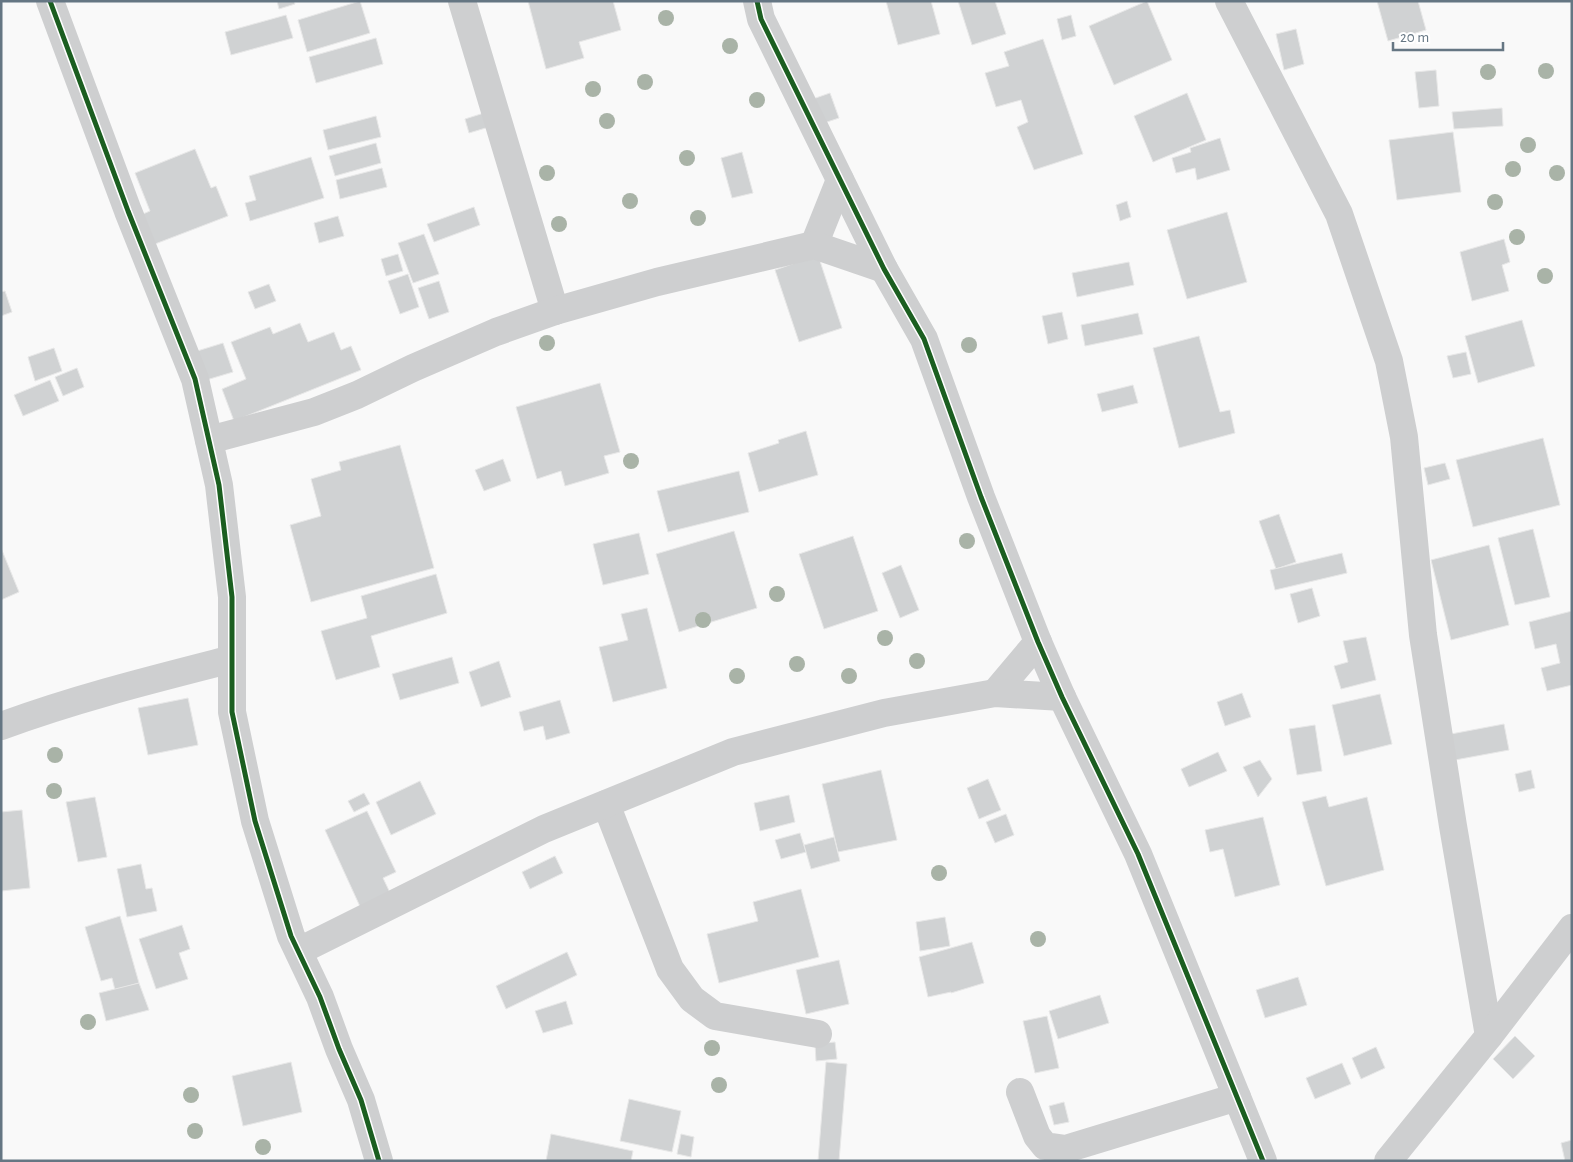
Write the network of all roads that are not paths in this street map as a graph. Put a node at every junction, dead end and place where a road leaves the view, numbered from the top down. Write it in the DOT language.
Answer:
graph roads {
  1 [pos="50,1"];
  2 [pos="462,1"];
  3 [pos="757,1"];
  4 [pos="1229,1"];
  5 [pos="840,180"];
  6 [pos="814,245"];
  7 [pos="884,269"];
  8 [pos="554,311"];
  9 [pos="209,440"];
  10 [pos="1038,642"];
  11 [pos="232,660"];
  12 [pos="994,693"];
  13 [pos="1062,697"];
  14 [pos="1,726"];
  15 [pos="606,804"];
  16 [pos="1572,928"];
  17 [pos="299,951"];
  18 [pos="818,1034"];
  19 [pos="1489,1036"];
  20 [pos="1020,1092"];
  21 [pos="1237,1097"];
  22 [pos="379,1161"];
  23 [pos="1263,1161"];
  24 [pos="1388,1161"];
  1 -- 9 [label="street"];
  2 -- 8 [label="street"];
  3 -- 5 [label="street"];
  4 -- 19 [label="street"];
  5 -- 6 [label="street"];
  5 -- 7 [label="street"];
  6 -- 7 [label="street"];
  6 -- 8 [label="street"];
  7 -- 10 [label="street"];
  8 -- 9 [label="street"];
  9 -- 11 [label="street"];
  10 -- 12 [label="street"];
  10 -- 13 [label="street"];
  11 -- 14 [label="street"];
  11 -- 17 [label="street"];
  12 -- 13 [label="street"];
  12 -- 15 [label="street"];
  13 -- 21 [label="street"];
  15 -- 17 [label="street"];
  15 -- 18 [label="street"];
  16 -- 19 [label="street"];
  17 -- 22 [label="street"];
  19 -- 24 [label="street"];
  20 -- 21 [label="street"];
  21 -- 23 [label="street"];
}
